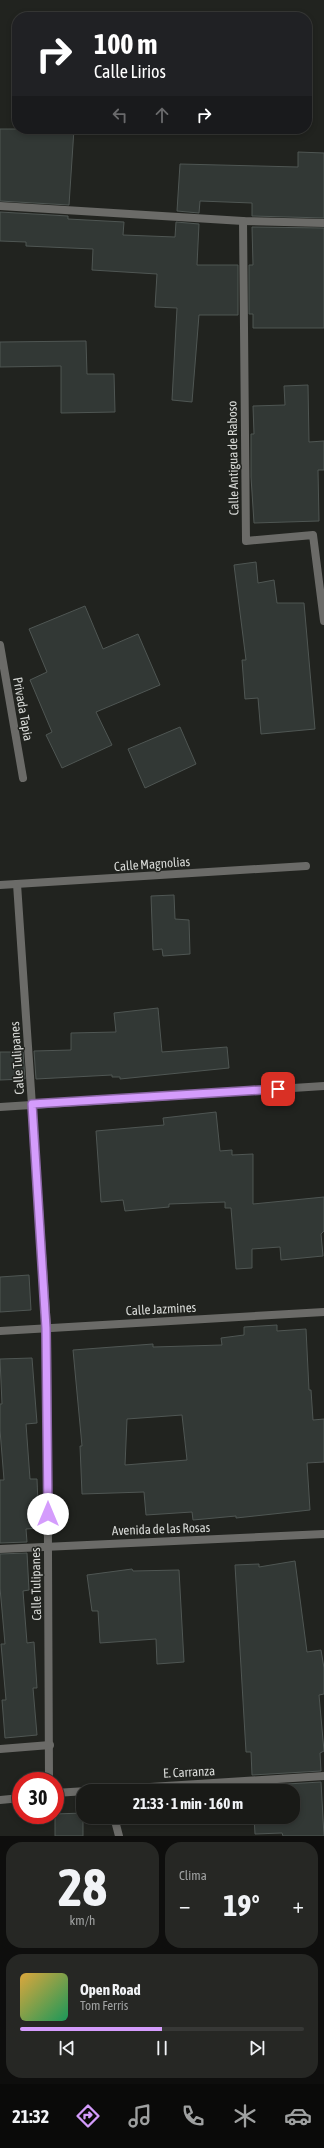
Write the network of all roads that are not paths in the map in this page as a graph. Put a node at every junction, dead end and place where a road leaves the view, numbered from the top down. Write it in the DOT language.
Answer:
graph roads {
  1 [pos="0,206"];
  2 [pos="243,221"];
  3 [pos="324,222"];
  4 [pos="324,621"];
  5 [pos="0,645"];
  6 [pos="23,778"];
  7 [pos="306,866"];
  8 [pos="17,884"];
  9 [pos="0,885"];
  10 [pos="324,1086"];
  11 [pos="32,1104"];
  12 [pos="0,1107"];
  13 [pos="324,1312"];
  14 [pos="46,1328"];
  15 [pos="0,1331"];
  16 [pos="324,1534"];
  17 [pos="48,1546"];
  18 [pos="0,1549"];
  19 [pos="50,1745"];
  20 [pos="0,1749"];
  21 [pos="49,1772"];
  22 [pos="324,1776"];
  23 [pos="200,1784"];
  24 [pos="64,1792"];
  25 [pos="76,1792"];
  26 [pos="12,1799"];
  27 [pos="0,1800"];
  28 [pos="116,1824"];
  29 [pos="119,1836"];
  1 -- 2 [label="street"];
  2 -- 3 [label="street"];
  2 -- 4 [label="street, Calle Antigua de Raboso"];
  5 -- 6 [label="street, Privada Tapia"];
  7 -- 8 [label="street, Calle Magnolias"];
  8 -- 9 [label="street, Calle Magnolias"];
  8 -- 11 [label="street, Calle Tulipanes"];
  10 -- 11 [label="street"];
  11 -- 12 [label="street"];
  11 -- 14 [label="street, Calle Tulipanes"];
  13 -- 14 [label="street, Calle Jazmines"];
  14 -- 15 [label="street, Calle Jazmines"];
  14 -- 17 [label="street, Calle Tulipanes"];
  16 -- 17 [label="street, Avenida de las Rosas"];
  17 -- 18 [label="street, Avenida de las Rosas"];
  17 -- 19 [label="street, Calle Tulipanes"];
  19 -- 20 [label="street"];
  19 -- 21 [label="street, Calle Tulipanes"];
  22 -- 23 [label="street, E. Carranza"];
  24 -- 25 [label="street, E. Carranza"];
  26 -- 27 [label="street"];
  28 -- 29 [label="street"];
}
